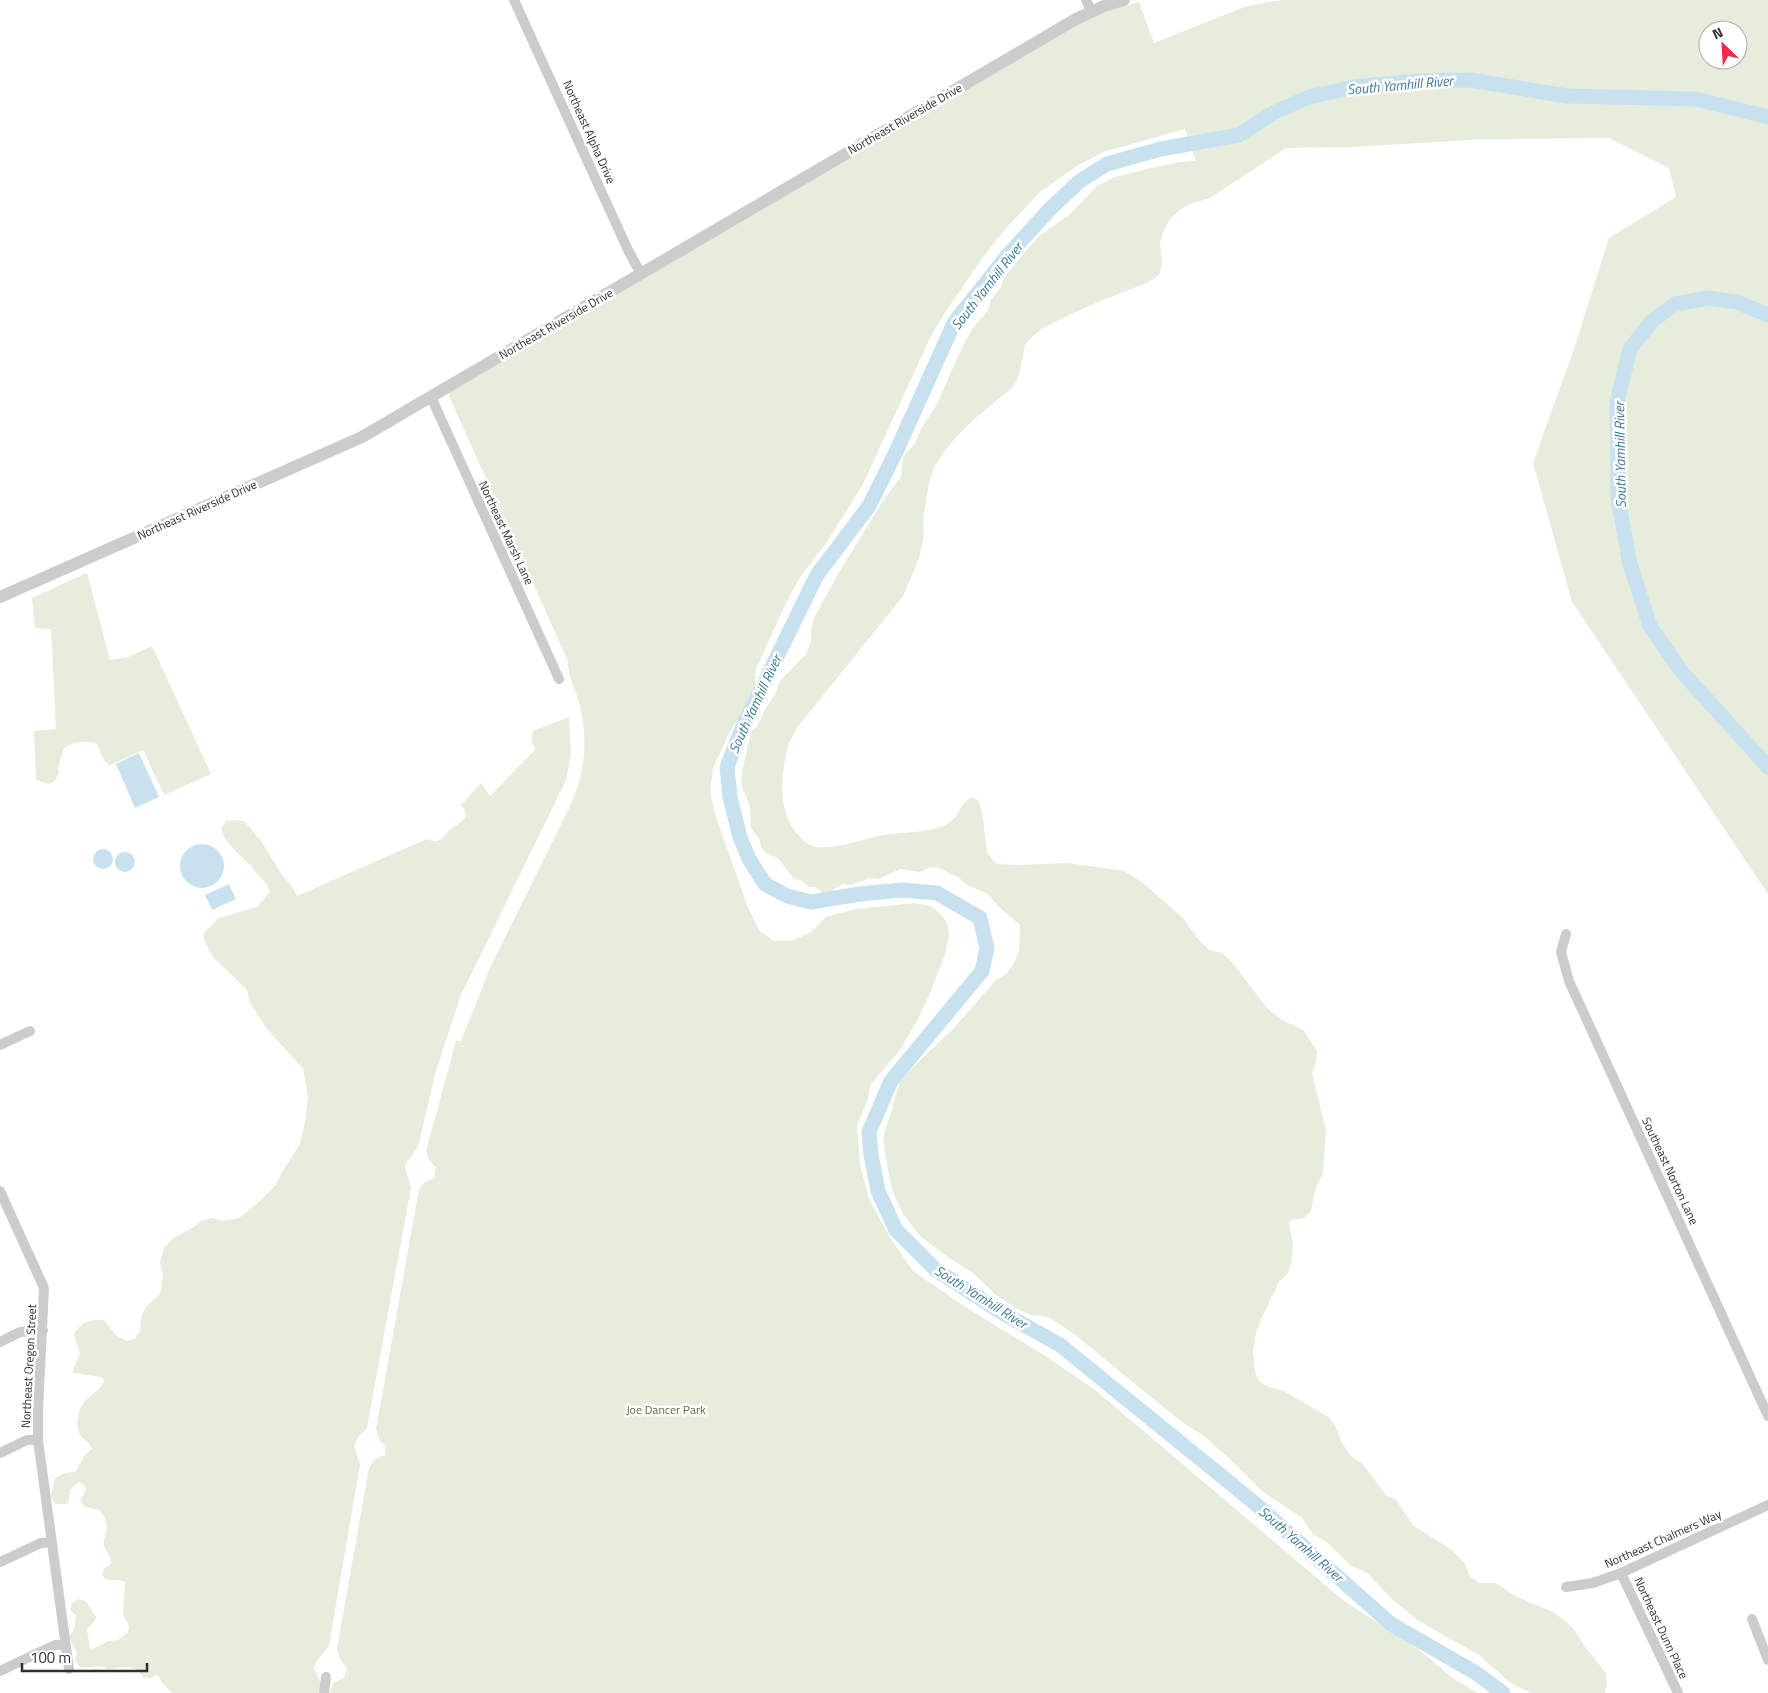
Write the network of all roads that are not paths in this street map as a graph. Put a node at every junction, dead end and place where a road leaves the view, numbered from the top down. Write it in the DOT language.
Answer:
graph roads {
  1 [pos="514,0"];
  2 [pos="1124,0"];
  3 [pos="1089,6"];
  4 [pos="641,274"];
  5 [pos="431,397"];
  6 [pos="0,597"];
  7 [pos="559,679"];
  8 [pos="1566,934"];
  9 [pos="30,1031"];
  10 [pos="0,1045"];
  11 [pos="0,1192"];
  12 [pos="42,1330"];
  13 [pos="0,1342"];
  14 [pos="1768,1416"];
  15 [pos="38,1440"];
  16 [pos="0,1453"];
  17 [pos="1768,1505"];
  18 [pos="52,1542"];
  19 [pos="0,1562"];
  20 [pos="1622,1573"];
  21 [pos="1566,1587"];
  22 [pos="1752,1619"];
  23 [pos="66,1645"];
  24 [pos="1768,1660"];
  25 [pos="69,1669"];
  26 [pos="0,1671"];
  27 [pos="326,1677"];
  28 [pos="324,1693"];
  29 [pos="1678,1693"];
  1 -- 4 [label="street, Northeast Alpha Drive"];
  2 -- 3 [label="street, Northeast Riverside Drive"];
  3 -- 4 [label="street, Northeast Riverside Drive"];
  4 -- 5 [label="street, Northeast Riverside Drive"];
  5 -- 6 [label="street, Northeast Riverside Drive"];
  5 -- 7 [label="street, Northeast Marsh Lane"];
  8 -- 14 [label="street, Southeast Norton Lane"];
  9 -- 10 [label="street"];
  11 -- 12 [label="street, Northeast Oregon Street"];
  12 -- 13 [label="street"];
  12 -- 15 [label="street, Northeast Oregon Street"];
  15 -- 16 [label="street"];
  15 -- 18 [label="street, Northeast Oregon Street"];
  17 -- 20 [label="street, Northeast Chalmers Way"];
  18 -- 19 [label="street"];
  18 -- 23 [label="street, Northeast Oregon Street"];
  20 -- 21 [label="street, Northeast Chalmers Way"];
  20 -- 29 [label="street, Northeast Dunn Place"];
  22 -- 24 [label="street"];
  23 -- 25 [label="street, Northeast Oregon Street"];
  23 -- 26 [label="street"];
  27 -- 28 [label="street"];
}
